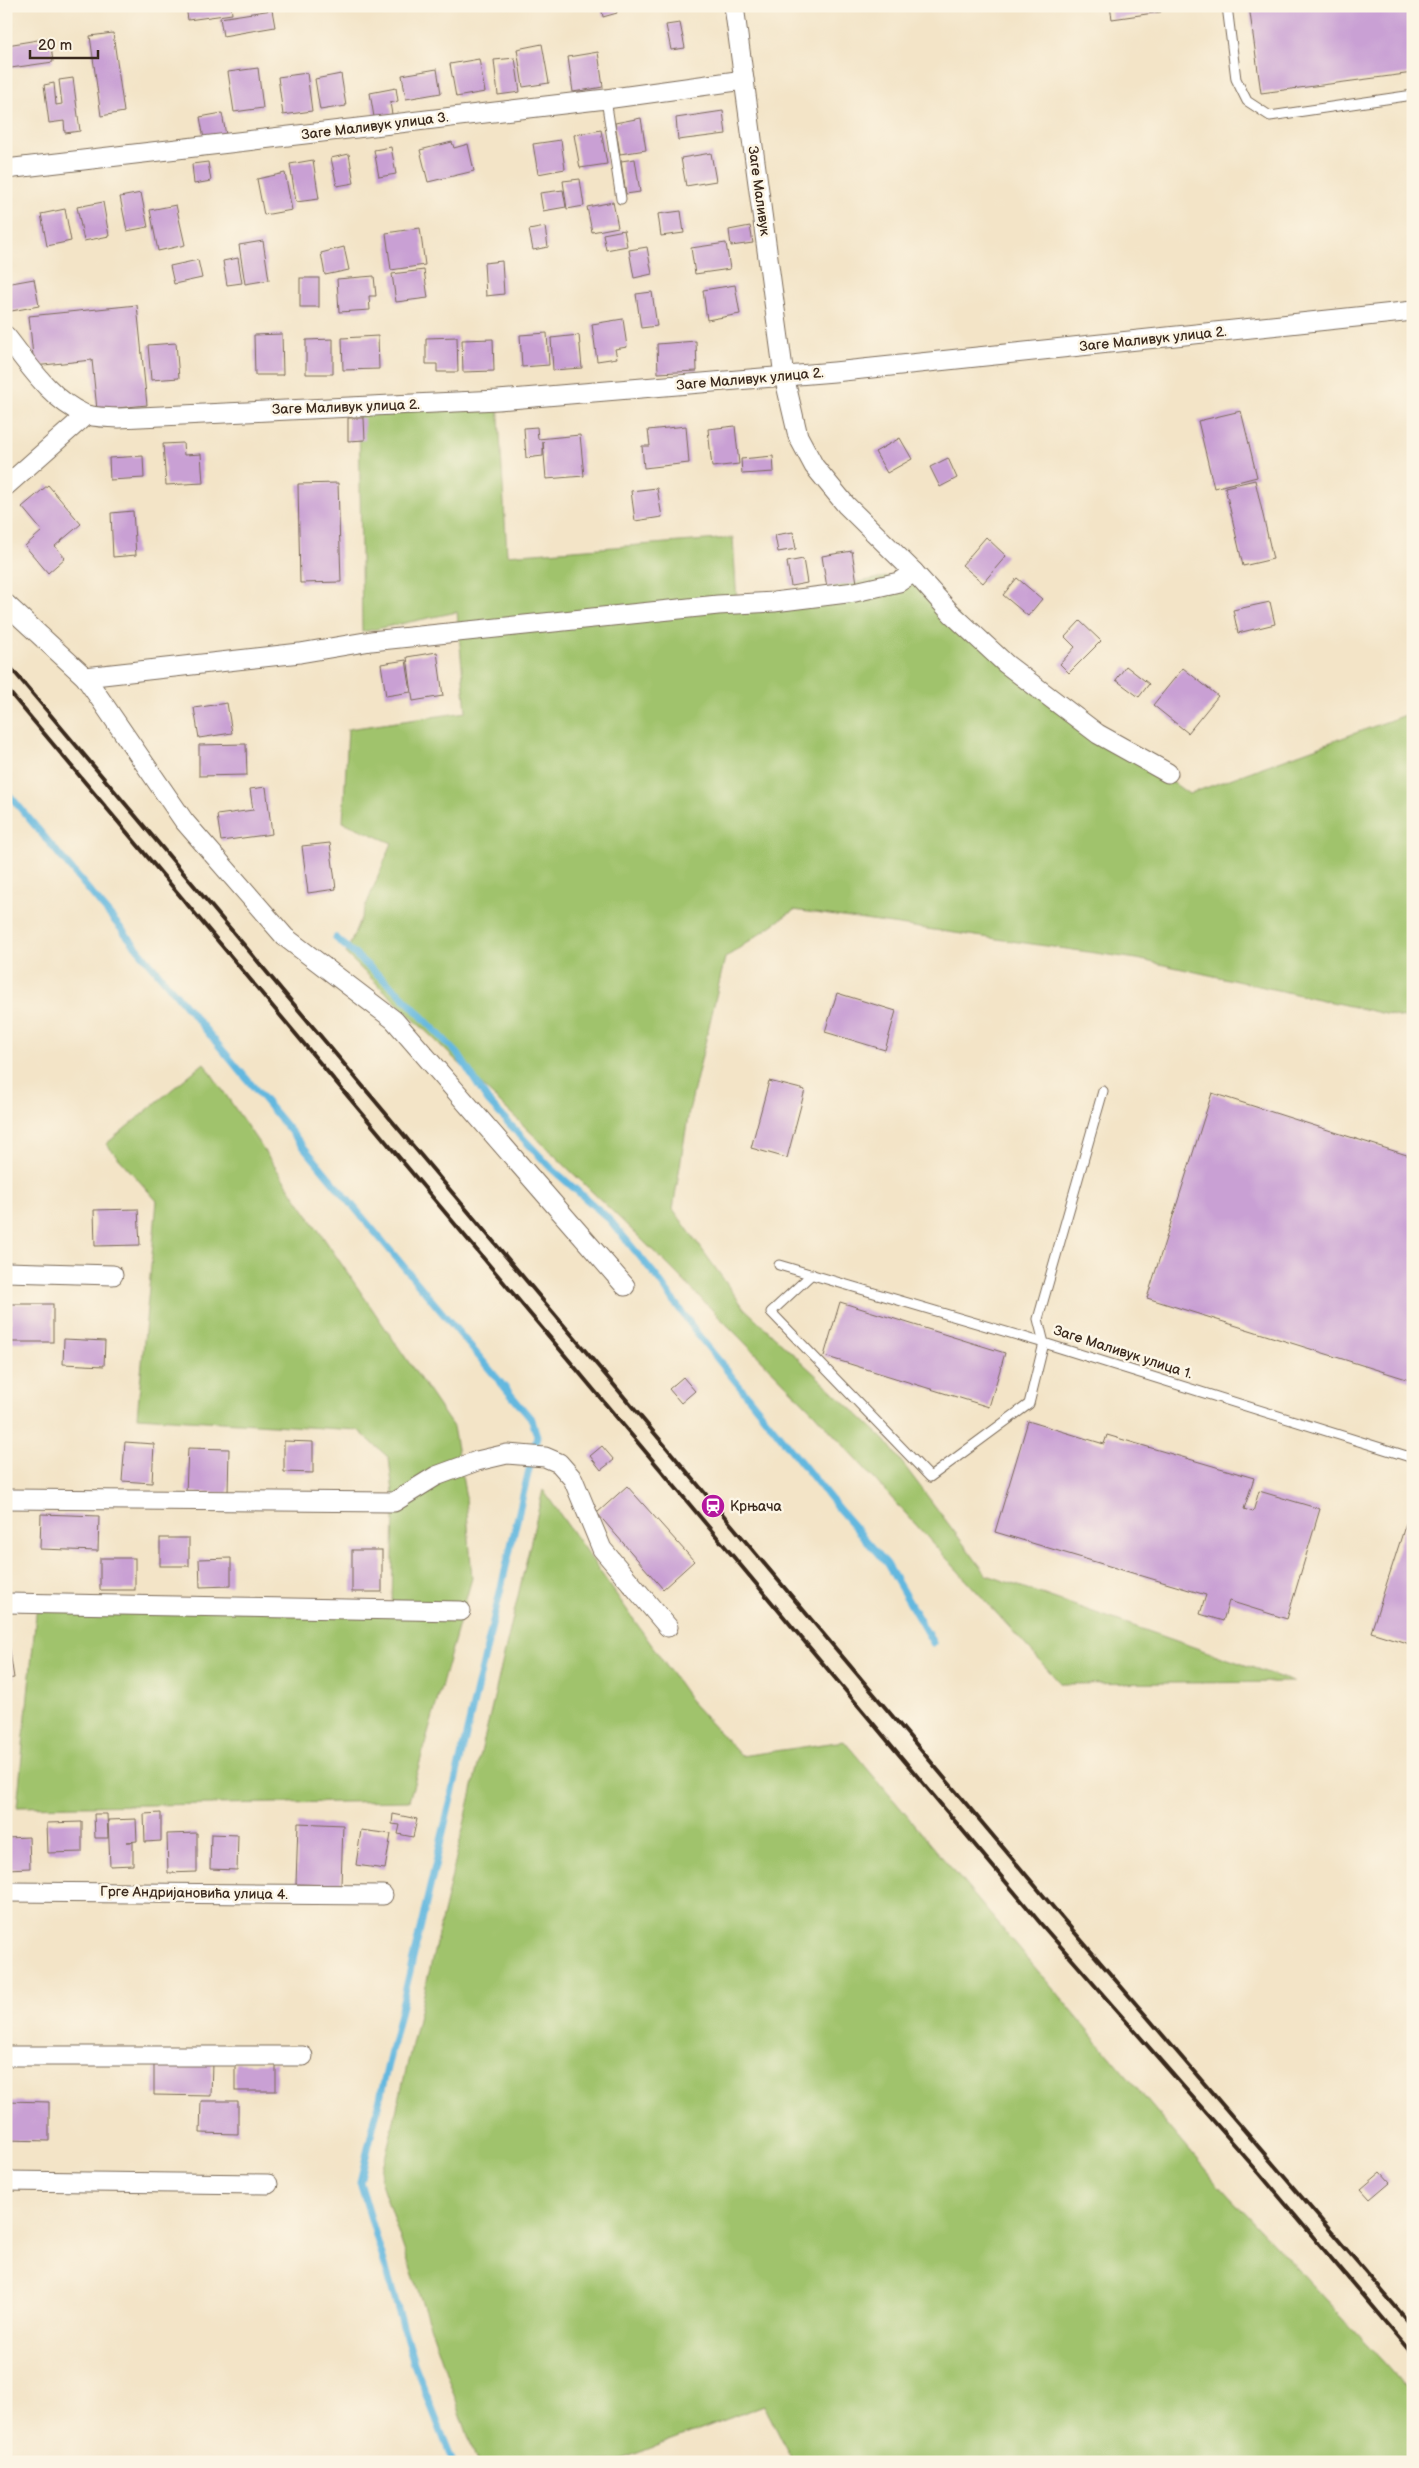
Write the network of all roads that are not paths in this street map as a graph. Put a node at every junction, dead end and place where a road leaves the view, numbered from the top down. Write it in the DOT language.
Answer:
graph roads {
  1 [pos="734,6"];
  2 [pos="1227,6"];
  3 [pos="744,80"];
  4 [pos="1413,96"];
  5 [pos="606,99"];
  6 [pos="6,170"];
  7 [pos="621,199"];
  8 [pos="1413,311"];
  9 [pos="6,336"];
  10 [pos="784,376"];
  11 [pos="86,415"];
  12 [pos="6,486"];
  13 [pos="914,572"];
  14 [pos="6,604"];
  15 [pos="85,677"];
  16 [pos="1168,773"];
  17 [pos="1102,1091"];
  18 [pos="779,1265"];
  19 [pos="6,1272"];
  20 [pos="812,1274"];
  21 [pos="113,1275"];
  22 [pos="625,1286"];
  23 [pos="1044,1343"];
  24 [pos="1413,1458"];
  25 [pos="6,1500"];
  26 [pos="6,1603"];
  27 [pos="461,1610"];
  28 [pos="668,1627"];
  29 [pos="6,1892"];
  30 [pos="383,1895"];
  31 [pos="6,2056"];
  32 [pos="302,2056"];
  33 [pos="6,2181"];
  34 [pos="268,2184"];
  1 -- 3 [label="street, Заге Маливук"];
  2 -- 4 [label="lane"];
  3 -- 5 [label="street, Заге Маливук улица 3."];
  3 -- 10 [label="street, Заге Маливук"];
  5 -- 6 [label="street, Заге Маливук улица 3."];
  5 -- 7 [label="lane"];
  8 -- 10 [label="street, Заге Маливук улица 2."];
  9 -- 11 [label="street"];
  10 -- 11 [label="street, Заге Маливук улица 2."];
  10 -- 13 [label="street, Заге Маливук"];
  11 -- 12 [label="street"];
  13 -- 15 [label="street"];
  13 -- 16 [label="street, Заге Маливук"];
  14 -- 15 [label="street"];
  15 -- 22 [label="street"];
  17 -- 23 [label="lane, Заге Маливук улица 1."];
  18 -- 20 [label="lane"];
  19 -- 21 [label="street"];
  20 -- 23 [label="lane"];
  20 -- 23 [label="lane"];
  23 -- 24 [label="lane, Заге Маливук улица 1."];
  25 -- 28 [label="street"];
  26 -- 27 [label="street"];
  29 -- 30 [label="street, Грге Андријановића улица 4."];
  31 -- 32 [label="street"];
  33 -- 34 [label="street"];
}
